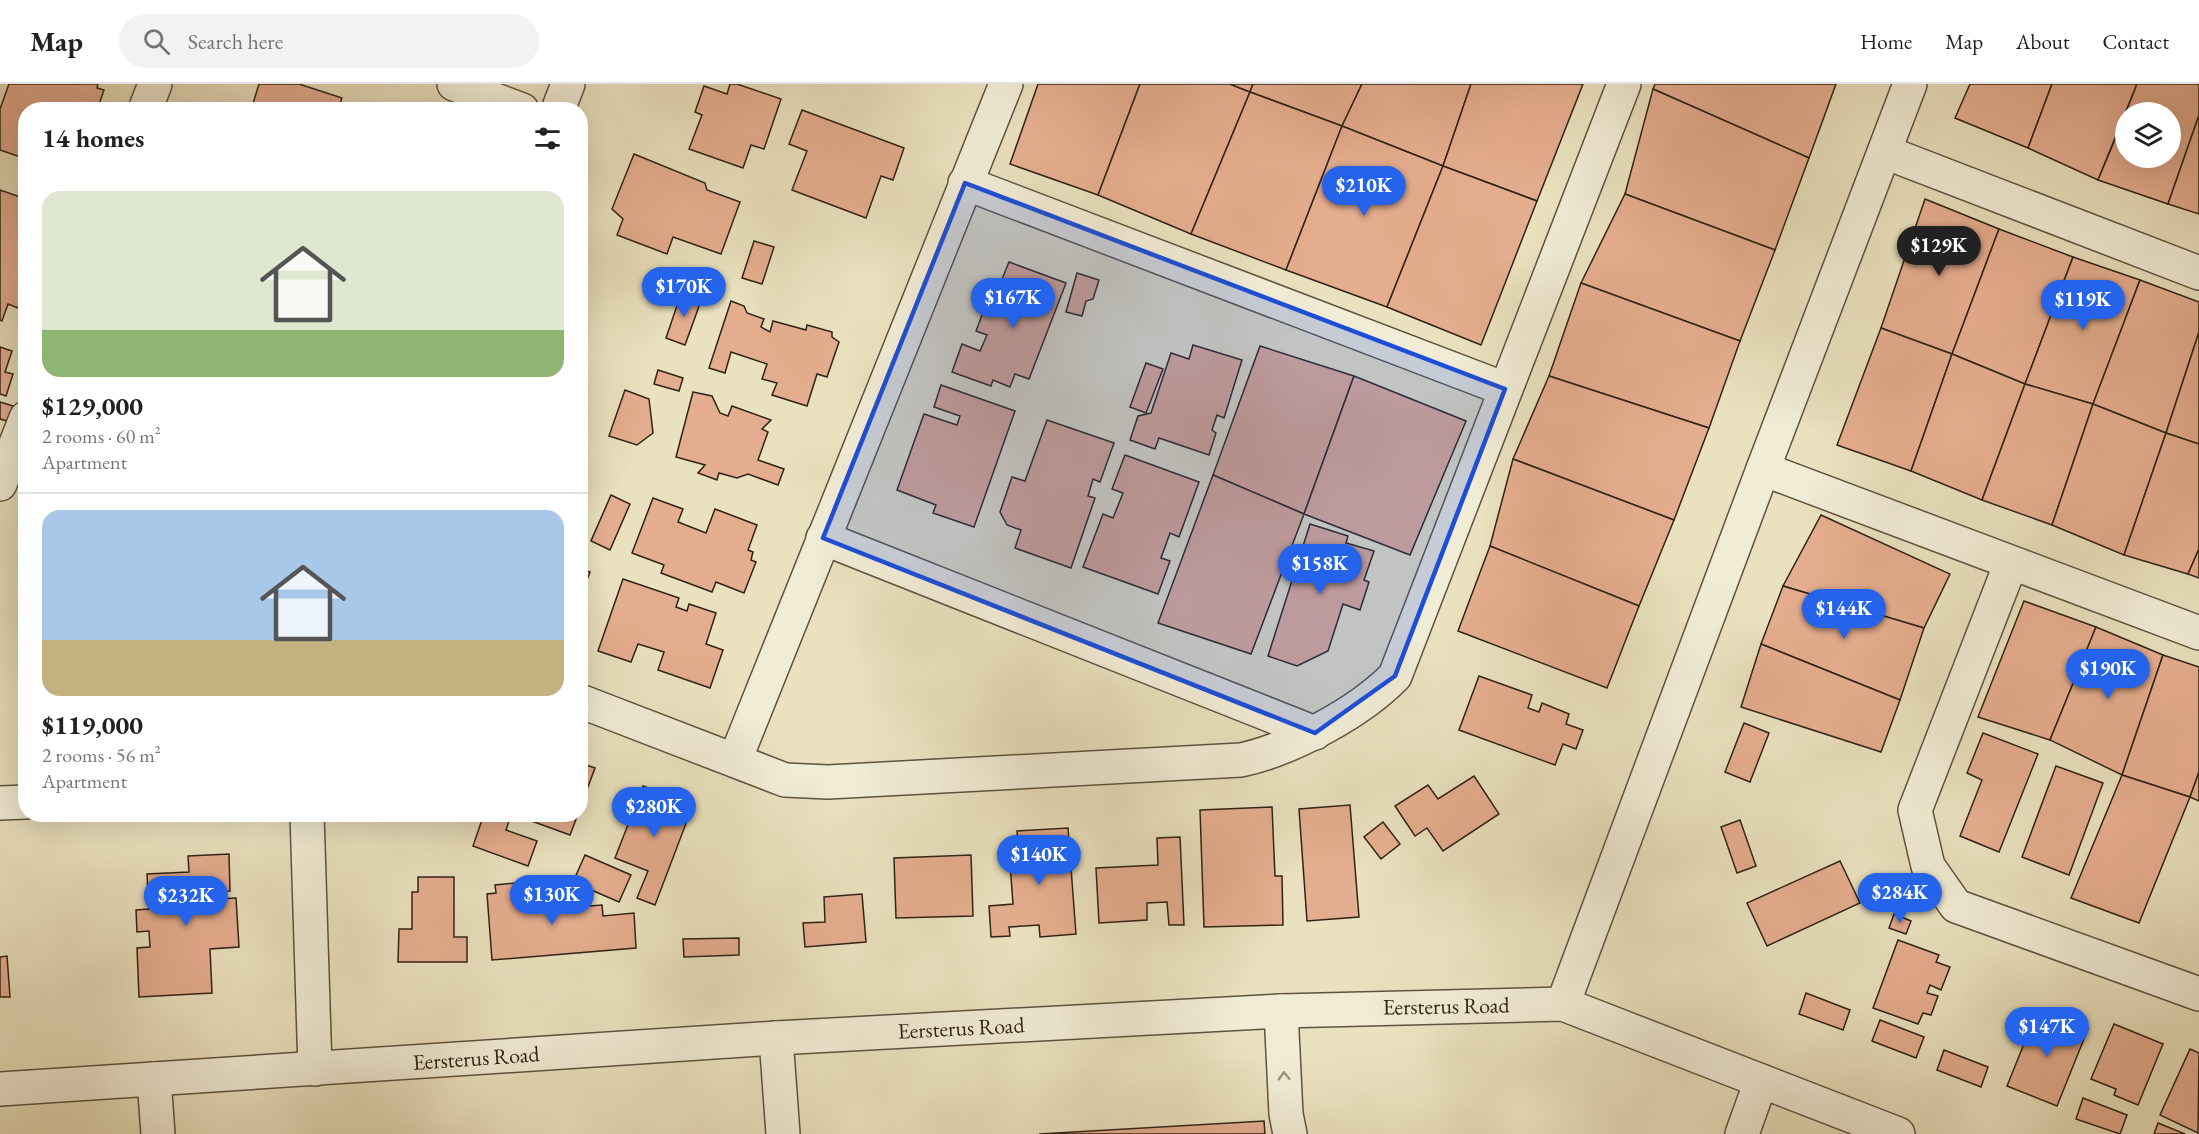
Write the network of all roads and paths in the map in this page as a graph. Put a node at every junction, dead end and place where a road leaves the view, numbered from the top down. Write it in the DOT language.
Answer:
graph roads {
  1 [pos="155,84"];
  2 [pos="454,84"];
  3 [pos="568,84"];
  4 [pos="1006,84"];
  5 [pos="1624,84"];
  6 [pos="1910,84"];
  7 [pos="148,102"];
  8 [pos="501,102"];
  9 [pos="561,102"];
  10 [pos="1885,152"];
  11 [pos="965,183"];
  12 [pos="2199,273"];
  13 [pos="1505,389"];
  14 [pos="18,438"];
  15 [pos="1763,469"];
  16 [pos="0,483"];
  17 [pos="823,538"];
  18 [pos="2011,563"];
  19 [pos="2199,633"];
  20 [pos="588,704"];
  21 [pos="1315,733"];
  22 [pos="735,760"];
  23 [pos="18,802"];
  24 [pos="0,803"];
  25 [pos="307,822"];
  26 [pos="2199,994"];
  27 [pos="1563,1004"];
  28 [pos="1281,1011"];
  29 [pos="776,1038"];
  30 [pos="315,1069"];
  31 [pos="154,1079"];
  32 [pos="1761,1081"];
  33 [pos="0,1089"];
  34 [pos="158,1134"];
  35 [pos="783,1134"];
  36 [pos="1290,1134"];
  37 [pos="1742,1134"];
  38 [pos="1898,1134"];
  1 -- 7 [label="street"];
  2 -- 8 [label="street"];
  3 -- 9 [label="street"];
  4 -- 11 [label="street"];
  5 -- 13 [label="street"];
  6 -- 10 [label="street"];
  10 -- 12 [label="street"];
  10 -- 15 [label="street"];
  11 -- 13 [label="street"];
  11 -- 17 [label="street"];
  13 -- 21 [label="street"];
  14 -- 16 [label="street"];
  15 -- 18 [label="street"];
  15 -- 27 [label="street"];
  17 -- 21 [label="street"];
  17 -- 22 [label="street"];
  18 -- 19 [label="street"];
  18 -- 26 [label="street"];
  20 -- 22 [label="street"];
  21 -- 22 [label="street"];
  23 -- 24 [label="street"];
  25 -- 30 [label="street"];
  27 -- 28 [label="street, Eersterus Road"];
  27 -- 32 [label="street, Eersterus Road"];
  28 -- 29 [label="street, Eersterus Road"];
  36 -- 28 [label="street, one-way"];
  29 -- 30 [label="street, Eersterus Road"];
  29 -- 35 [label="street"];
  30 -- 31 [label="street, Eersterus Road"];
  31 -- 33 [label="street, Eersterus Road"];
  31 -- 34 [label="street"];
  32 -- 37 [label="street"];
  32 -- 38 [label="street, Eersterus Road"];
}
